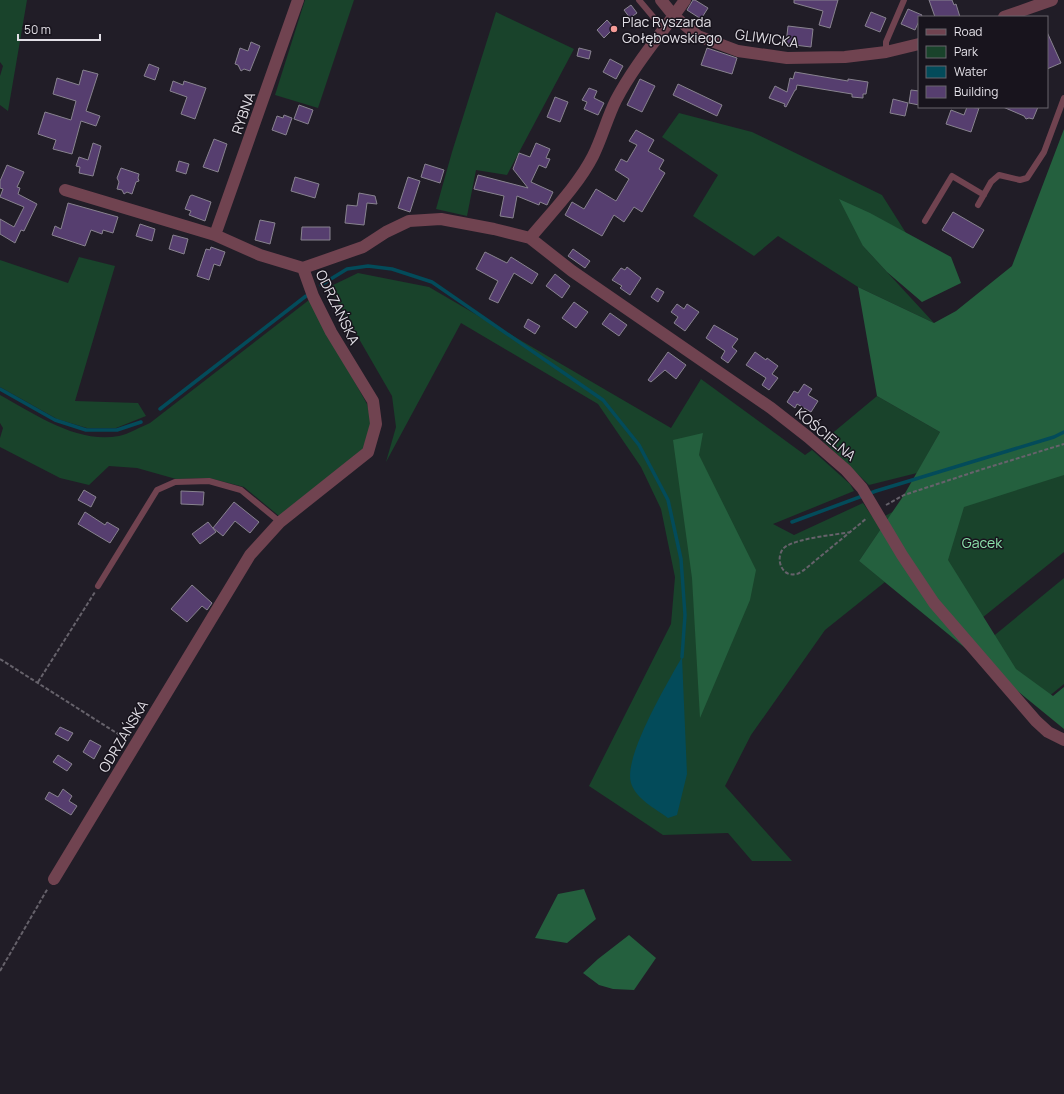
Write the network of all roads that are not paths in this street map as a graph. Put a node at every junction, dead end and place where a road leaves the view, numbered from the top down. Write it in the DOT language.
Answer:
graph roads {
  1 [pos="298,0"];
  2 [pos="639,0"];
  3 [pos="661,0"];
  4 [pos="685,0"];
  5 [pos="904,0"];
  6 [pos="1052,0"];
  7 [pos="674,16"];
  8 [pos="1007,16"];
  9 [pos="664,28"];
  10 [pos="918,44"];
  11 [pos="886,52"];
  12 [pos="1064,98"];
  13 [pos="65,190"];
  14 [pos="984,195"];
  15 [pos="978,205"];
  16 [pos="925,221"];
  17 [pos="216,235"];
  18 [pos="530,238"];
  19 [pos="303,268"];
  20 [pos="280,522"];
  21 [pos="98,586"];
  22 [pos="1064,740"];
  23 [pos="54,879"];
  1 -- 17 [label="street, RYBNA"];
  2 -- 9 [label="lane"];
  3 -- 7 [label="street, GLIWICKA"];
  4 -- 7 [label="street"];
  5 -- 11 [label="lane"];
  6 -- 8 [label="street"];
  7 -- 9 [label="street"];
  7 -- 11 [label="street, GLIWICKA"];
  9 -- 18 [label="street"];
  10 -- 11 [label="street, GLIWICKA"];
  12 -- 14 [label="lane"];
  13 -- 17 [label="street"];
  14 -- 15 [label="lane"];
  14 -- 16 [label="lane"];
  17 -- 19 [label="street"];
  18 -- 19 [label="street, ODRZAŃSKA"];
  18 -- 22 [label="street, KOŚCIELNA"];
  19 -- 20 [label="street, ODRZAŃSKA"];
  20 -- 21 [label="lane"];
  20 -- 23 [label="street, ODRZAŃSKA"];
}
